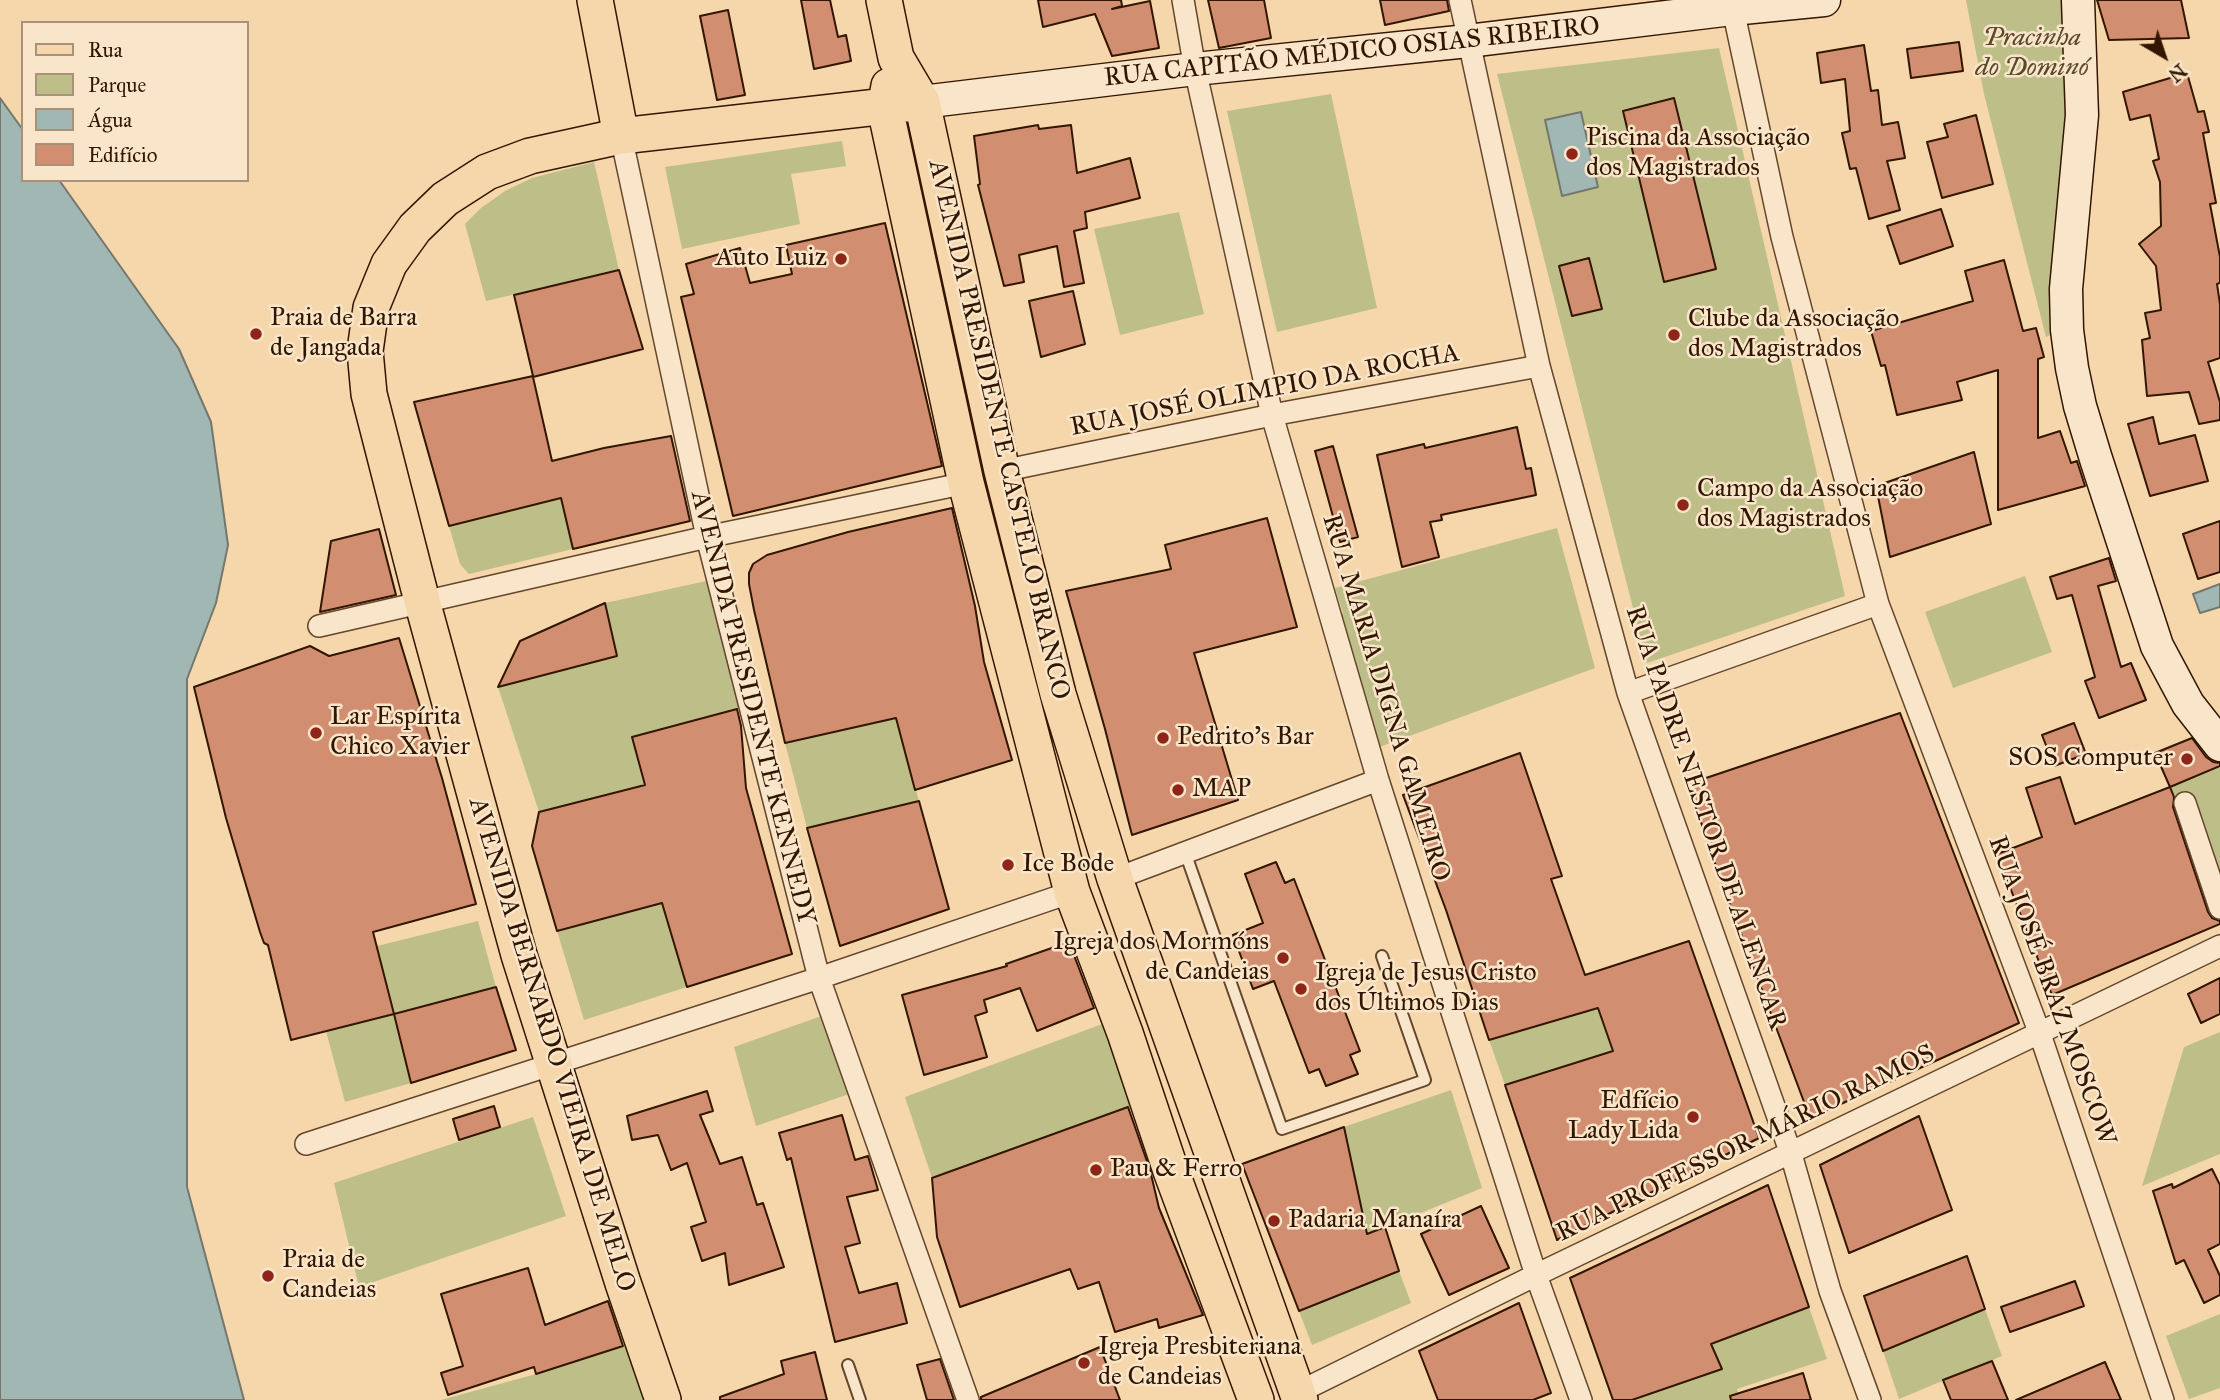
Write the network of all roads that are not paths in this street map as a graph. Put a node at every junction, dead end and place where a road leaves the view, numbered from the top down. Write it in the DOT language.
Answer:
graph roads {
  1 [pos="595,0"];
  2 [pos="884,0"];
  3 [pos="1183,0"];
  4 [pos="1460,0"];
  5 [pos="1824,0"];
  6 [pos="2078,0"];
  7 [pos="1731,4"];
  8 [pos="1468,41"];
  9 [pos="896,58"];
  10 [pos="1195,69"];
  11 [pos="885,108"];
  12 [pos="925,116"];
  13 [pos="621,136"];
  14 [pos="1539,366"];
  15 [pos="1272,415"];
  16 [pos="1002,471"];
  17 [pos="966,483"];
  18 [pos="707,537"];
  19 [pos="422,601"];
  20 [pos="1878,604"];
  21 [pos="319,625"];
  22 [pos="1628,692"];
  23 [pos="2220,745"];
  24 [pos="1378,779"];
  25 [pos="2185,803"];
  26 [pos="1185,852"];
  27 [pos="1115,879"];
  28 [pos="1072,892"];
  29 [pos="2220,908"];
  30 [pos="2220,946"];
  31 [pos="1382,956"];
  32 [pos="819,978"];
  33 [pos="2040,1034"];
  34 [pos="553,1065"];
  35 [pos="306,1144"];
  36 [pos="1791,1154"];
  37 [pos="1213,1157"];
  38 [pos="1171,1171"];
  39 [pos="1536,1275"];
  40 [pos="848,1365"];
  41 [pos="1298,1397"];
  42 [pos="663,1400"];
  43 [pos="860,1400"];
  44 [pos="968,1400"];
  45 [pos="1256,1400"];
  46 [pos="1581,1400"];
  47 [pos="1870,1400"];
  48 [pos="2163,1400"];
  1 -- 13 [label="main road, AVENIDA PRESIDENTE KENNEDY"];
  2 -- 9 [label="main road, AVENIDA PRESIDENTE CASTELO BRANCO"];
  3 -- 10 [label="street, RUA MARIA DIGNA GAMEIRO"];
  4 -- 8 [label="street, RUA PADRE NESTOR DE ALENCAR"];
  5 -- 7 [label="main road, RUA CAPITÃO MÉDICO OSIAS RIBEIRO"];
  6 -- 23 [label="main road"];
  7 -- 8 [label="main road, RUA CAPITÃO MÉDICO OSIAS RIBEIRO"];
  7 -- 20 [label="street, RUA JOSÉ BRAZ MOSCOW"];
  8 -- 10 [label="main road, RUA CAPITÃO MÉDICO OSIAS RIBEIRO"];
  8 -- 14 [label="street, RUA PADRE NESTOR DE ALENCAR"];
  9 -- 11 [label="main road, AVENIDA PRESIDENTE CASTELO BRANCO"];
  9 -- 12 [label="main road, AVENIDA PRESIDENTE CASTELO BRANCO"];
  10 -- 12 [label="main road, RUA CAPITÃO MÉDICO OSIAS RIBEIRO"];
  10 -- 15 [label="street, RUA MARIA DIGNA GAMEIRO"];
  11 -- 12 [label="main road, RUA CAPITÃO MÉDICO OSIAS RIBEIRO"];
  11 -- 13 [label="main road, RUA CAPITÃO MÉDICO OSIAS RIBEIRO"];
  11 -- 17 [label="main road, AVENIDA PRESIDENTE CASTELO BRANCO"];
  12 -- 16 [label="main road, AVENIDA PRESIDENTE CASTELO BRANCO"];
  13 -- 18 [label="street, AVENIDA PRESIDENTE KENNEDY"];
  13 -- 19 [label="main road, AVENIDA BERNARDO VIEIRA DE MELO"];
  14 -- 15 [label="street, RUA JOSÉ OLIMPIO DA ROCHA"];
  14 -- 22 [label="street, RUA PADRE NESTOR DE ALENCAR"];
  15 -- 16 [label="street, RUA JOSÉ OLIMPIO DA ROCHA"];
  15 -- 24 [label="street, RUA MARIA DIGNA GAMEIRO"];
  16 -- 27 [label="main road, AVENIDA PRESIDENTE CASTELO BRANCO"];
  17 -- 18 [label="street"];
  17 -- 28 [label="main road, AVENIDA PRESIDENTE CASTELO BRANCO"];
  18 -- 19 [label="street"];
  18 -- 32 [label="street, AVENIDA PRESIDENTE KENNEDY"];
  19 -- 21 [label="street"];
  19 -- 34 [label="main road, AVENIDA BERNARDO VIEIRA DE MELO"];
  20 -- 22 [label="street"];
  20 -- 33 [label="street, RUA JOSÉ BRAZ MOSCOW"];
  22 -- 36 [label="street, RUA PADRE NESTOR DE ALENCAR"];
  24 -- 26 [label="street"];
  24 -- 39 [label="street, RUA MARIA DIGNA GAMEIRO"];
  25 -- 29 [label="street"];
  26 -- 27 [label="street"];
  26 -- 31 [label="lane"];
  27 -- 37 [label="main road, AVENIDA PRESIDENTE CASTELO BRANCO"];
  28 -- 32 [label="street"];
  28 -- 38 [label="main road, AVENIDA PRESIDENTE CASTELO BRANCO"];
  30 -- 33 [label="street, RUA PROFESSOR MÁRIO RAMOS"];
  32 -- 34 [label="street"];
  32 -- 44 [label="street, AVENIDA PRESIDENTE KENNEDY"];
  33 -- 36 [label="street, RUA PROFESSOR MÁRIO RAMOS"];
  33 -- 48 [label="street, RUA JOSÉ BRAZ MOSCOW"];
  34 -- 35 [label="street"];
  34 -- 42 [label="main road, AVENIDA BERNARDO VIEIRA DE MELO"];
  36 -- 39 [label="street, RUA PROFESSOR MÁRIO RAMOS"];
  36 -- 47 [label="street, RUA PADRE NESTOR DE ALENCAR"];
  37 -- 38 [label="main road"];
  37 -- 41 [label="main road, AVENIDA PRESIDENTE CASTELO BRANCO"];
  38 -- 45 [label="main road, AVENIDA PRESIDENTE CASTELO BRANCO"];
  39 -- 41 [label="street, RUA PROFESSOR MÁRIO RAMOS"];
  39 -- 46 [label="street, RUA MARIA DIGNA GAMEIRO"];
  40 -- 43 [label="lane"];
}
